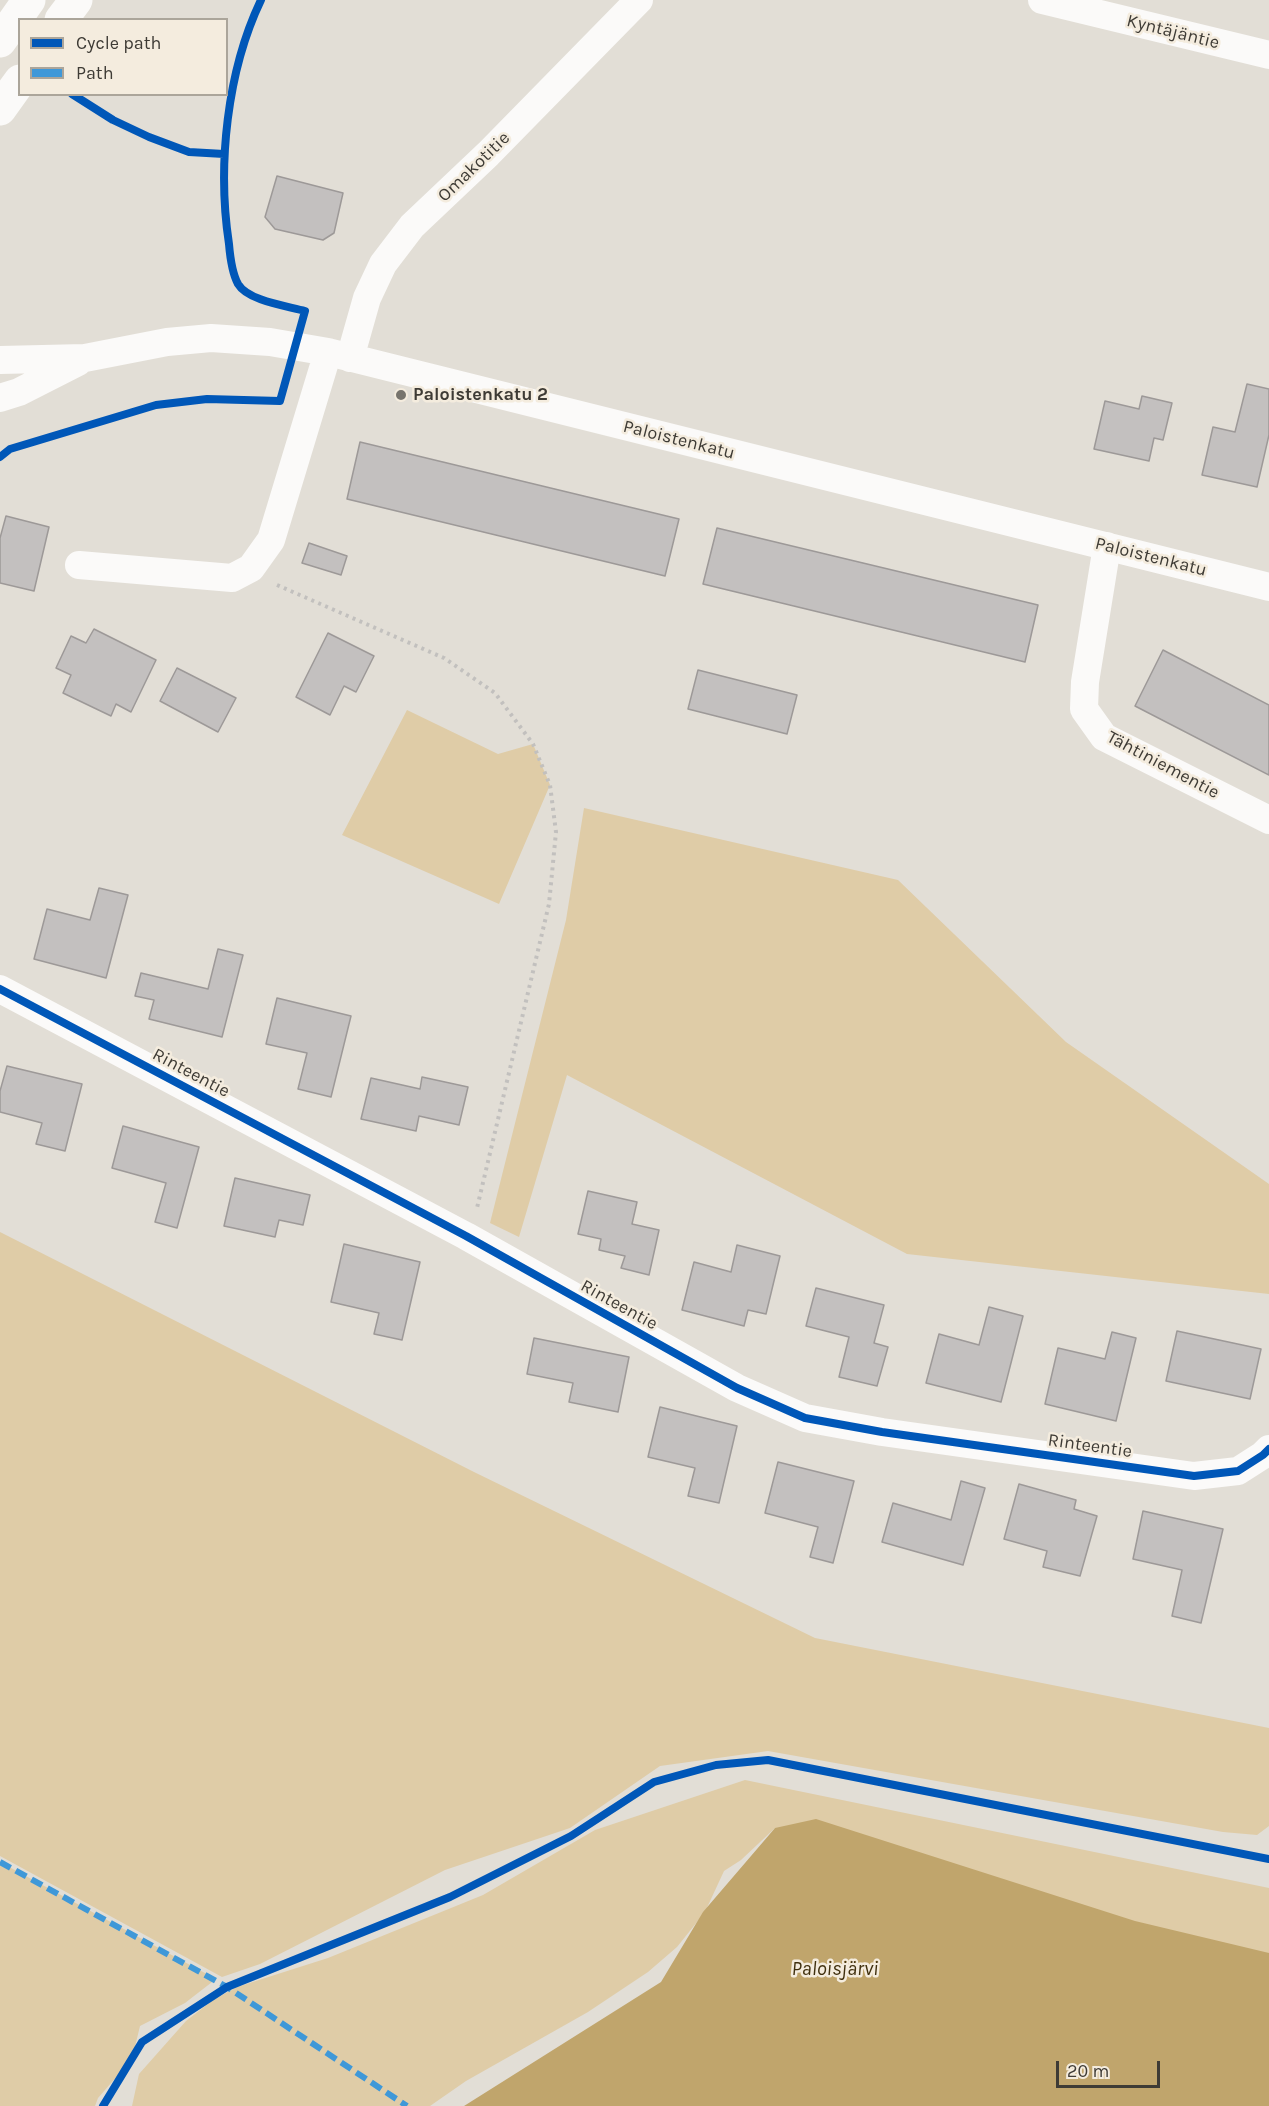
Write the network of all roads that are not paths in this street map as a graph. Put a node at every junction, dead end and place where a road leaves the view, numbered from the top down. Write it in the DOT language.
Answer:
graph roads {
  1 [pos="30,0"];
  2 [pos="76,0"];
  3 [pos="639,0"];
  4 [pos="1042,0"];
  5 [pos="62,18"];
  6 [pos="0,41"];
  7 [pos="1269,55"];
  8 [pos="18,84"];
  9 [pos="0,109"];
  10 [pos="339,355"];
  11 [pos="85,358"];
  12 [pos="0,360"];
  13 [pos="0,398"];
  14 [pos="1107,546"];
  15 [pos="80,565"];
  16 [pos="1269,587"];
  17 [pos="1269,820"];
  18 [pos="0,989"];
  19 [pos="1269,1449"];
  1 -- 6 [label="main road"];
  2 -- 5 [label="main road"];
  3 -- 10 [label="street, Omakotitie"];
  4 -- 7 [label="street, Kyntäjäntie"];
  8 -- 9 [label="main road"];
  10 -- 11 [label="street, Paloistenkatu"];
  10 -- 14 [label="street, Paloistenkatu"];
  10 -- 15 [label="street, Omakotitie"];
  11 -- 12 [label="street, Paloistenkatu"];
  11 -- 13 [label="street, Paloistenkatu"];
  14 -- 16 [label="street, Paloistenkatu"];
  14 -- 17 [label="street, Tähtiniementie"];
  18 -- 19 [label="street, Rinteentie"];
}
